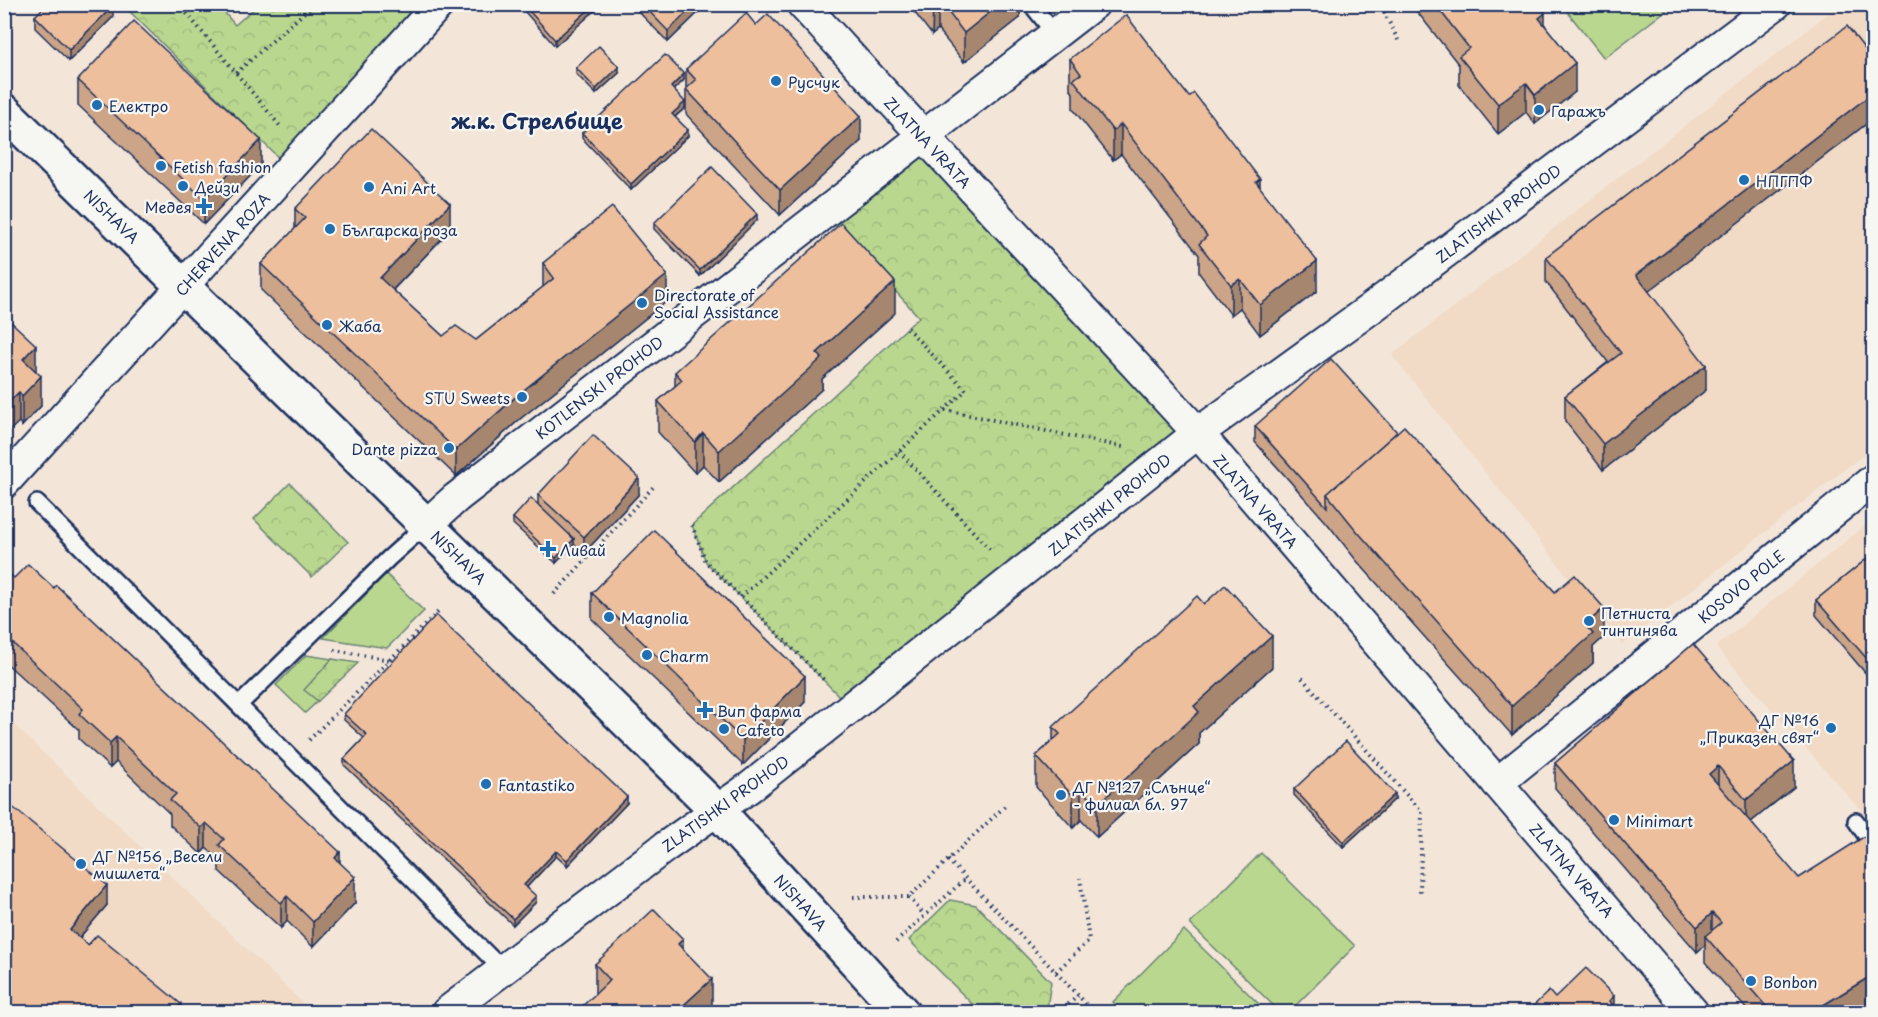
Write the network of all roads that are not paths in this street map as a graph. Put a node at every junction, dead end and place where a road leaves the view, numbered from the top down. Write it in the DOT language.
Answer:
graph roads {
  1 [pos="439,4"];
  2 [pos="802,4"];
  3 [pos="1031,4"];
  4 [pos="1094,4"];
  5 [pos="1776,4"];
  6 [pos="1055,34"];
  7 [pos="4,111"];
  8 [pos="923,136"];
  9 [pos="184,286"];
  10 [pos="1198,433"];
  11 [pos="1874,478"];
  12 [pos="4,483"];
  13 [pos="38,503"];
  14 [pos="426,525"];
  15 [pos="239,705"];
  16 [pos="1497,783"];
  17 [pos="718,811"];
  18 [pos="1856,821"];
  19 [pos="1874,847"];
  20 [pos="504,970"];
  21 [pos="447,1012"];
  22 [pos="902,1012"];
  23 [pos="1693,1012"];
  1 -- 9 [label="street, CHERVENA ROZA"];
  2 -- 8 [label="street, ZLATNA VRATA"];
  3 -- 6 [label="lane"];
  4 -- 6 [label="street, KOTLENSKI PROHOD"];
  5 -- 10 [label="street, ZLATISHKI PROHOD"];
  6 -- 8 [label="street, KOTLENSKI PROHOD"];
  7 -- 9 [label="street, NISHAVA"];
  8 -- 10 [label="street, ZLATNA VRATA"];
  8 -- 14 [label="street, KOTLENSKI PROHOD"];
  9 -- 12 [label="street, CHERVENA ROZA"];
  9 -- 14 [label="street, NISHAVA"];
  10 -- 16 [label="street, ZLATNA VRATA"];
  10 -- 17 [label="street, ZLATISHKI PROHOD"];
  11 -- 16 [label="street, KOSOVO POLE"];
  13 -- 15 [label="lane"];
  14 -- 15 [label="lane, KOTLENSKI PROHOD"];
  14 -- 17 [label="street, NISHAVA"];
  15 -- 20 [label="lane"];
  16 -- 23 [label="street, ZLATNA VRATA"];
  17 -- 20 [label="street, ZLATISHKI PROHOD"];
  17 -- 22 [label="street, NISHAVA"];
  18 -- 19 [label="lane"];
  20 -- 21 [label="street, ZLATISHKI PROHOD"];
}
